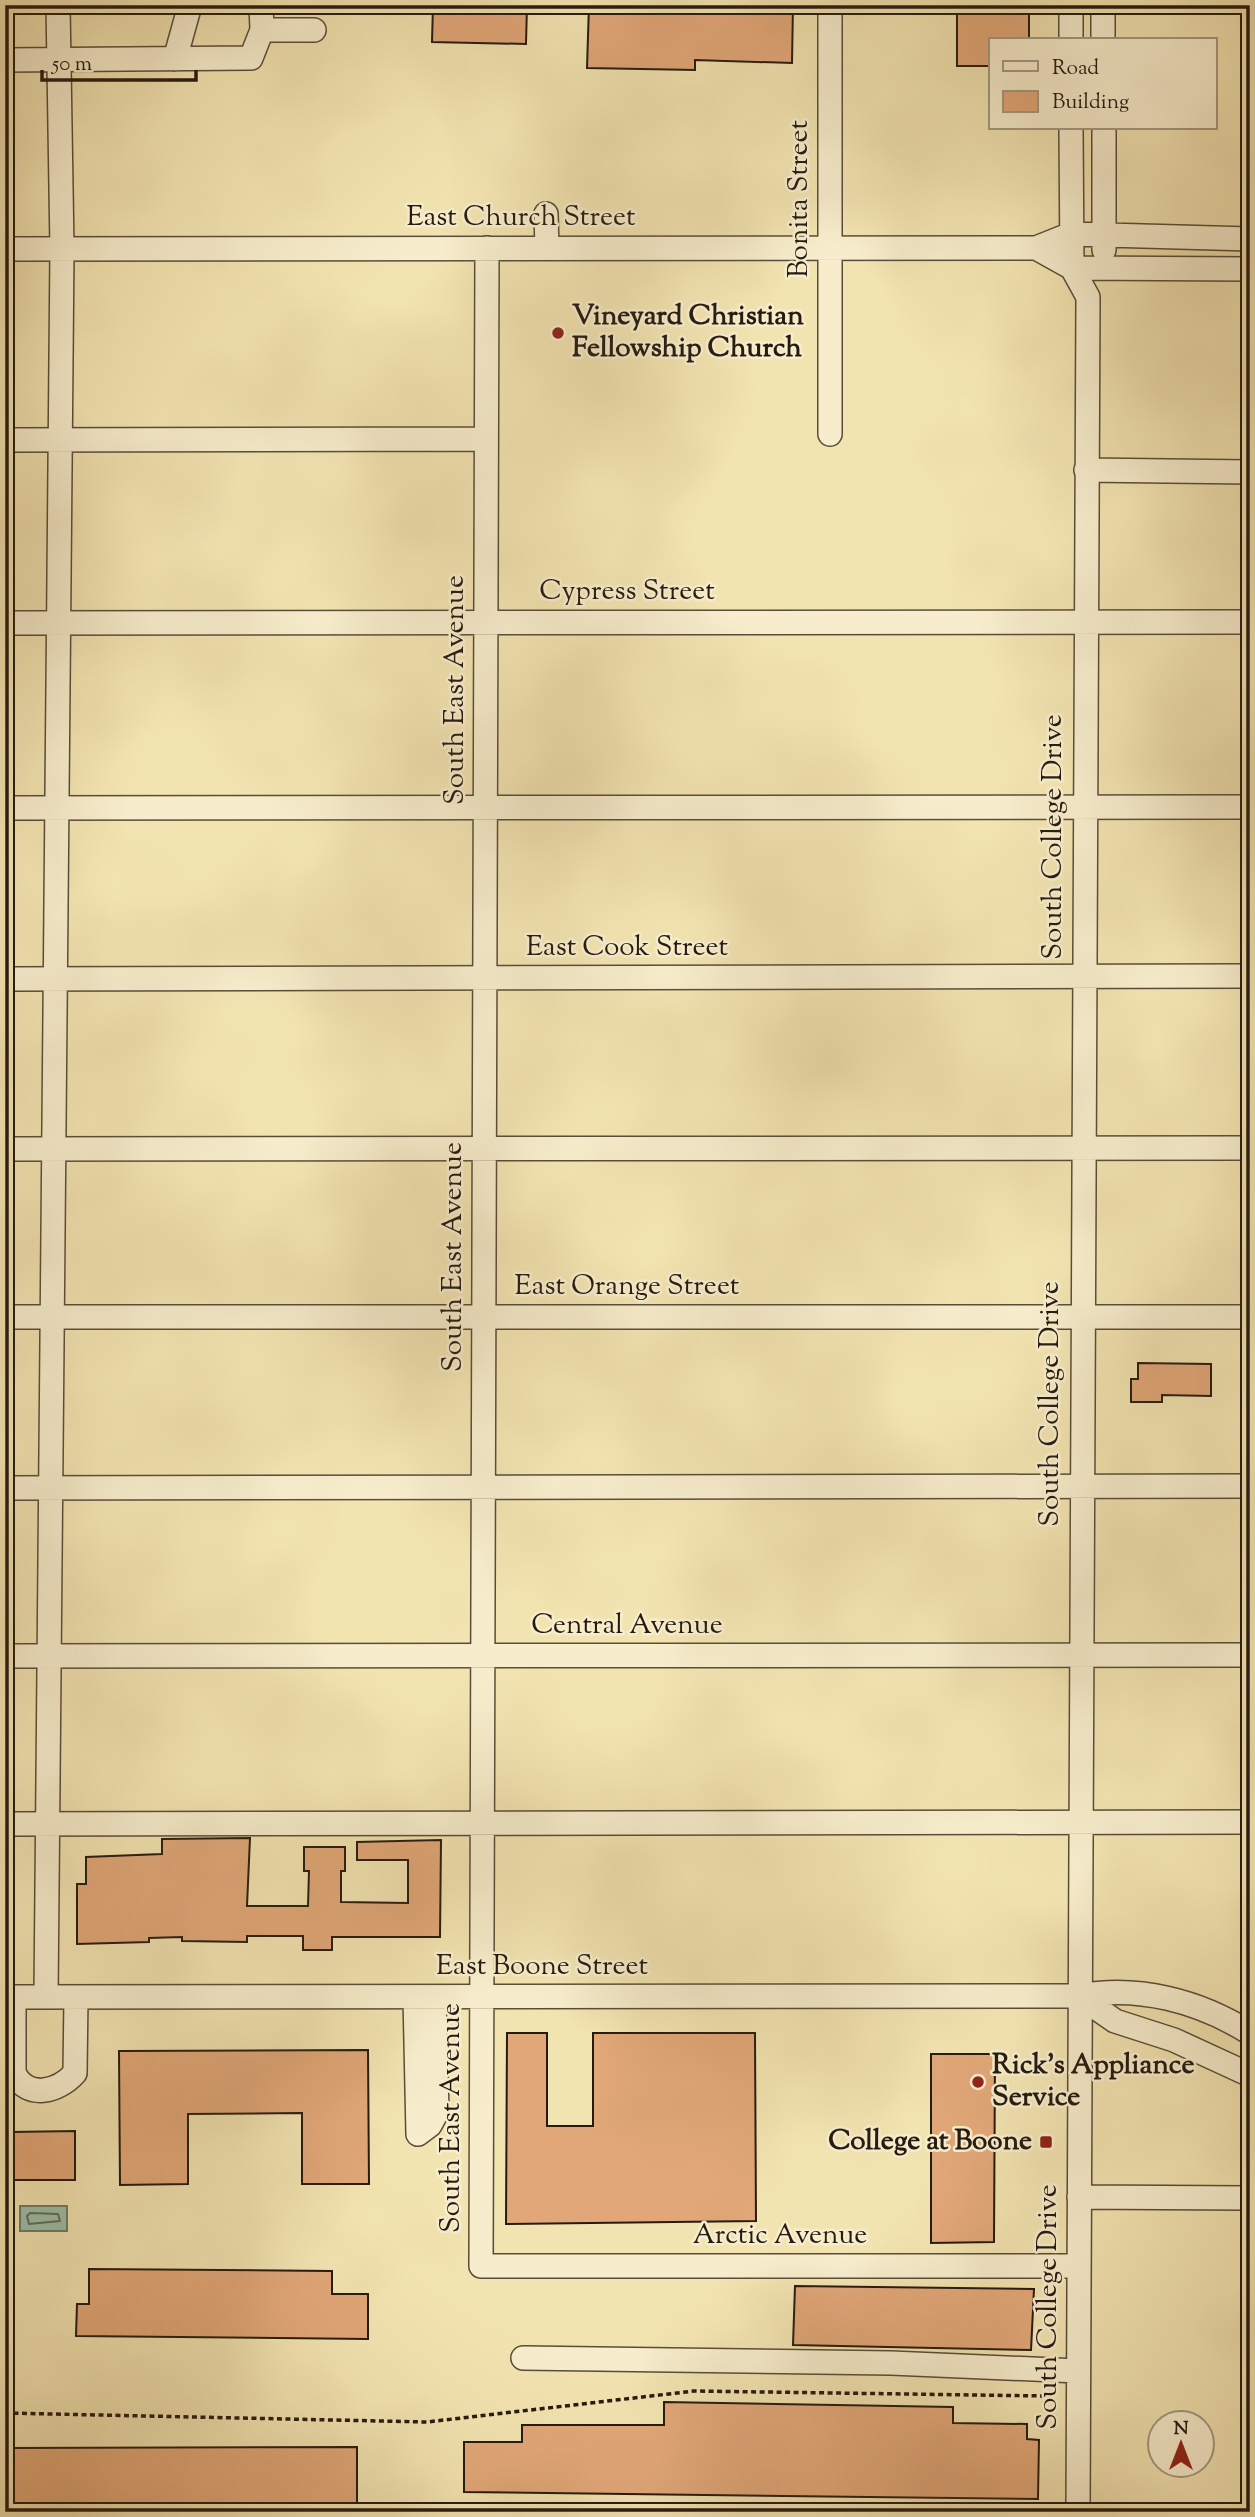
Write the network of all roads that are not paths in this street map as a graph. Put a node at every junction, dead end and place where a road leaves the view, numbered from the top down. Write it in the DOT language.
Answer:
graph roads {
  1 [pos="58,5"];
  2 [pos="190,5"];
  3 [pos="261,5"];
  4 [pos="830,5"];
  5 [pos="1071,5"];
  6 [pos="1103,5"];
  7 [pos="262,30"];
  8 [pos="314,30"];
  9 [pos="1071,38"];
  10 [pos="1103,38"];
  11 [pos="175,59"];
  12 [pos="5,60"];
  13 [pos="58,60"];
  14 [pos="1071,130"];
  15 [pos="1104,130"];
  16 [pos="546,214"];
  17 [pos="1071,234"];
  18 [pos="1104,235"];
  19 [pos="1250,239"];
  20 [pos="830,247"];
  21 [pos="487,248"];
  22 [pos="547,248"];
  23 [pos="1036,248"];
  24 [pos="5,249"];
  25 [pos="62,249"];
  26 [pos="1072,268"];
  27 [pos="1104,268"];
  28 [pos="1250,269"];
  29 [pos="1088,297"];
  30 [pos="830,434"];
  31 [pos="486,439"];
  32 [pos="5,440"];
  33 [pos="60,440"];
  34 [pos="1087,470"];
  35 [pos="1250,472"];
  36 [pos="486,622"];
  37 [pos="1084,622"];
  38 [pos="1250,622"];
  39 [pos="5,623"];
  40 [pos="58,623"];
  41 [pos="5,807"];
  42 [pos="57,807"];
  43 [pos="485,807"];
  44 [pos="1083,807"];
  45 [pos="1250,807"];
  46 [pos="1083,976"];
  47 [pos="1250,976"];
  48 [pos="485,978"];
  49 [pos="5,979"];
  50 [pos="55,979"];
  51 [pos="484,1148"];
  52 [pos="1082,1148"];
  53 [pos="1250,1148"];
  54 [pos="5,1149"];
  55 [pos="53,1149"];
  56 [pos="5,1317"];
  57 [pos="52,1317"];
  58 [pos="484,1317"];
  59 [pos="1082,1317"];
  60 [pos="1250,1317"];
  61 [pos="1081,1486"];
  62 [pos="1250,1486"];
  63 [pos="483,1487"];
  64 [pos="5,1488"];
  65 [pos="50,1488"];
  66 [pos="1080,1655"];
  67 [pos="1250,1655"];
  68 [pos="5,1656"];
  69 [pos="49,1656"];
  70 [pos="483,1656"];
  71 [pos="1080,1822"];
  72 [pos="1250,1822"];
  73 [pos="482,1823"];
  74 [pos="5,1824"];
  75 [pos="47,1824"];
  76 [pos="1079,1996"];
  77 [pos="10,1997"];
  78 [pos="46,1997"];
  79 [pos="76,1997"];
  80 [pos="425,1997"];
  81 [pos="482,1997"];
  82 [pos="1249,2030"];
  83 [pos="1250,2075"];
  84 [pos="426,2084"];
  85 [pos="1079,2197"];
  86 [pos="1246,2197"];
  87 [pos="481,2266"];
  88 [pos="1078,2266"];
  89 [pos="523,2358"];
  90 [pos="1078,2371"];
  91 [pos="1078,2512"];
  1 -- 13 [label="street"];
  2 -- 11 [label="street"];
  3 -- 7 [label="street"];
  4 -- 20 [label="street, Bonita Street"];
  5 -- 9 [label="street"];
  6 -- 10 [label="street"];
  7 -- 8 [label="street"];
  7 -- 11 [label="street"];
  11 -- 13 [label="street"];
  12 -- 13 [label="street"];
  13 -- 25 [label="street"];
  14 -- 17 [label="street, South College Drive"];
  15 -- 18 [label="street, South College Drive"];
  16 -- 22 [label="street"];
  17 -- 18 [label="street"];
  17 -- 23 [label="street"];
  17 -- 26 [label="street, South College Drive"];
  18 -- 19 [label="street"];
  18 -- 27 [label="street, South College Drive"];
  20 -- 22 [label="street, East Church Street"];
  20 -- 23 [label="street, East Church Street"];
  20 -- 30 [label="street, Bonita Street"];
  21 -- 22 [label="street, East Church Street"];
  21 -- 25 [label="street, East Church Street"];
  21 -- 31 [label="street, South East Avenue"];
  23 -- 26 [label="street"];
  24 -- 25 [label="street, East Church Street"];
  25 -- 33 [label="street"];
  26 -- 27 [label="street"];
  26 -- 29 [label="street, South College Drive"];
  27 -- 28 [label="street"];
  27 -- 29 [label="street, South College Drive"];
  29 -- 34 [label="street, South College Drive"];
  31 -- 33 [label="street"];
  31 -- 36 [label="street, South East Avenue"];
  32 -- 33 [label="street"];
  33 -- 40 [label="street"];
  34 -- 35 [label="street"];
  34 -- 37 [label="street, South College Drive"];
  36 -- 37 [label="street, Cypress Street"];
  36 -- 40 [label="street, Cypress Street"];
  36 -- 43 [label="street, South East Avenue"];
  37 -- 38 [label="street, Cypress Street"];
  37 -- 44 [label="street, South College Drive"];
  39 -- 40 [label="street, Cypress Street"];
  40 -- 42 [label="street"];
  41 -- 42 [label="street"];
  42 -- 43 [label="street"];
  42 -- 50 [label="street"];
  43 -- 44 [label="street"];
  43 -- 48 [label="street, South East Avenue"];
  44 -- 45 [label="street"];
  44 -- 46 [label="street, South College Drive"];
  46 -- 47 [label="street, East Cook Street"];
  46 -- 48 [label="street, East Cook Street"];
  46 -- 52 [label="street, South College Drive"];
  48 -- 50 [label="street, East Cook Street"];
  48 -- 51 [label="street, South East Avenue"];
  49 -- 50 [label="street, East Cook Street"];
  50 -- 55 [label="street"];
  51 -- 52 [label="street"];
  51 -- 55 [label="street"];
  51 -- 58 [label="street, South East Avenue"];
  52 -- 53 [label="street"];
  52 -- 59 [label="street, South College Drive"];
  54 -- 55 [label="street"];
  55 -- 57 [label="street"];
  56 -- 57 [label="street, East Orange Street"];
  57 -- 58 [label="street, East Orange Street"];
  57 -- 65 [label="street"];
  58 -- 59 [label="street, East Orange Street"];
  58 -- 63 [label="street, South East Avenue"];
  59 -- 60 [label="street, East Orange Street"];
  59 -- 61 [label="street, South College Drive"];
  61 -- 62 [label="street"];
  61 -- 63 [label="street"];
  61 -- 66 [label="street, South College Drive"];
  63 -- 65 [label="street"];
  63 -- 70 [label="street, South East Avenue"];
  64 -- 65 [label="street"];
  65 -- 69 [label="street"];
  66 -- 67 [label="street, Central Avenue"];
  66 -- 70 [label="street, Central Avenue"];
  66 -- 71 [label="street, South College Drive"];
  68 -- 69 [label="street, Central Avenue"];
  69 -- 70 [label="street, Central Avenue"];
  69 -- 75 [label="street"];
  70 -- 73 [label="street, South East Avenue"];
  71 -- 72 [label="street"];
  71 -- 73 [label="street"];
  71 -- 76 [label="street, South College Drive"];
  73 -- 75 [label="street"];
  73 -- 81 [label="street, South East Avenue"];
  74 -- 75 [label="street"];
  75 -- 78 [label="street"];
  76 -- 81 [label="street, East Boone Street"];
  76 -- 82 [label="street, East Boone Street"];
  76 -- 83 [label="street"];
  76 -- 85 [label="street, South College Drive"];
  77 -- 78 [label="street, East Boone Street"];
  77 -- 79 [label="street"];
  78 -- 79 [label="street, East Boone Street"];
  79 -- 80 [label="street, East Boone Street"];
  80 -- 81 [label="street, East Boone Street"];
  80 -- 84 [label="street"];
  81 -- 87 [label="street, South East Avenue"];
  85 -- 86 [label="street"];
  85 -- 88 [label="street, South College Drive"];
  87 -- 88 [label="street, Arctic Avenue"];
  88 -- 90 [label="street, South College Drive"];
  89 -- 90 [label="street"];
  90 -- 91 [label="street, South College Drive"];
}
